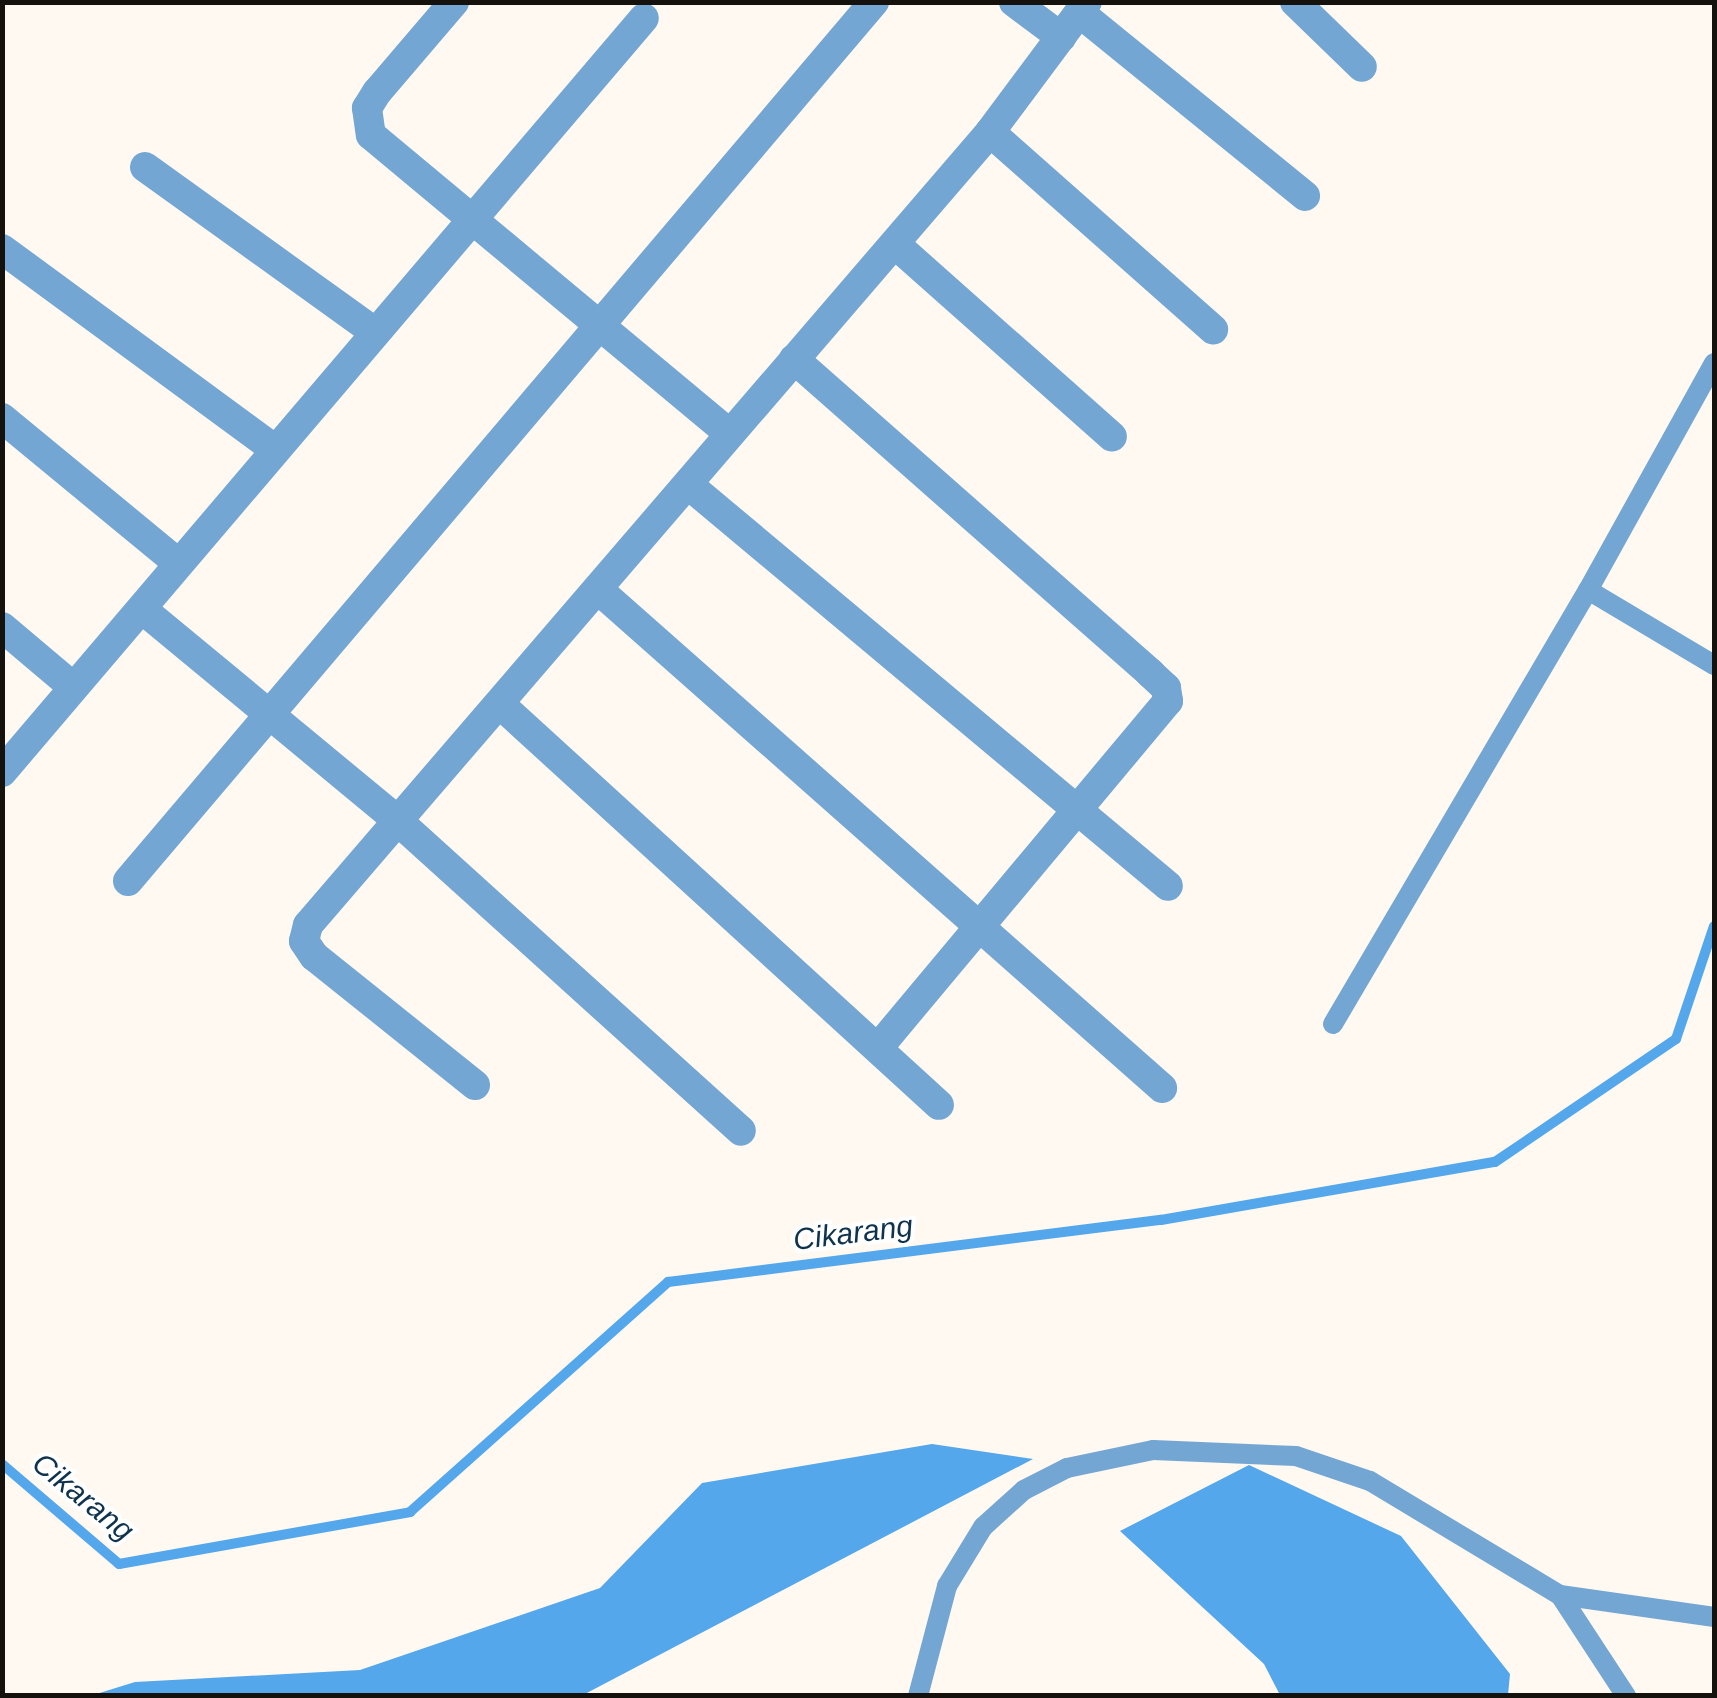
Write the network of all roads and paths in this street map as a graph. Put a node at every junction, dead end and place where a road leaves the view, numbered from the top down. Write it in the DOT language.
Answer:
graph roads {
  1 [pos="454,2"];
  2 [pos="874,2"];
  3 [pos="1014,2"];
  4 [pos="1296,2"];
  5 [pos="1083,8"];
  6 [pos="644,18"];
  7 [pos="1061,37"];
  8 [pos="1362,68"];
  9 [pos="990,132"];
  10 [pos="145,168"];
  11 [pos="1306,196"];
  12 [pos="476,217"];
  13 [pos="895,244"];
  14 [pos="2,249"];
  15 [pos="601,322"];
  16 [pos="1213,328"];
  17 [pos="373,332"];
  18 [pos="794,359"];
  19 [pos="1714,363"];
  20 [pos="2,418"];
  21 [pos="729,432"];
  22 [pos="1112,437"];
  23 [pos="274,448"];
  24 [pos="690,486"];
  25 [pos="178,563"];
  26 [pos="1588,590"];
  27 [pos="600,592"];
  28 [pos="142,609"];
  29 [pos="2,627"];
  30 [pos="1714,665"];
  31 [pos="73,687"];
  32 [pos="501,704"];
  33 [pos="270,714"];
  34 [pos="2,772"];
  35 [pos="1077,811"];
  36 [pos="398,821"];
  37 [pos="128,880"];
  38 [pos="1168,886"];
  39 [pos="980,926"];
  40 [pos="1333,1024"];
  41 [pos="878,1048"];
  42 [pos="475,1085"];
  43 [pos="1162,1088"];
  44 [pos="940,1105"];
  45 [pos="741,1131"];
  46 [pos="1560,1595"];
  47 [pos="1714,1616"];
  48 [pos="918,1696"];
  49 [pos="1626,1696"];
  1 -- 12 [label="street"];
  2 -- 15 [label="street"];
  3 -- 7 [label="street"];
  4 -- 8 [label="street"];
  5 -- 7 [label="street"];
  5 -- 11 [label="street"];
  6 -- 12 [label="street"];
  7 -- 9 [label="street"];
  9 -- 13 [label="street"];
  9 -- 16 [label="street"];
  10 -- 17 [label="street"];
  12 -- 15 [label="street"];
  12 -- 17 [label="street"];
  13 -- 18 [label="street"];
  13 -- 22 [label="street"];
  14 -- 23 [label="street"];
  15 -- 21 [label="street"];
  15 -- 33 [label="street"];
  17 -- 23 [label="street"];
  18 -- 21 [label="street"];
  18 -- 35 [label="street"];
  19 -- 26 [label="lane"];
  20 -- 25 [label="street"];
  21 -- 24 [label="street"];
  23 -- 25 [label="street"];
  24 -- 27 [label="street"];
  24 -- 35 [label="street"];
  25 -- 28 [label="street"];
  26 -- 30 [label="lane"];
  26 -- 40 [label="lane"];
  27 -- 32 [label="street"];
  27 -- 39 [label="street"];
  28 -- 31 [label="street"];
  28 -- 33 [label="street"];
  29 -- 31 [label="street"];
  31 -- 34 [label="street"];
  32 -- 36 [label="street"];
  32 -- 41 [label="street"];
  33 -- 36 [label="street"];
  33 -- 37 [label="street"];
  35 -- 38 [label="street"];
  35 -- 39 [label="street"];
  36 -- 42 [label="street"];
  36 -- 45 [label="street"];
  39 -- 41 [label="street"];
  39 -- 43 [label="street"];
  41 -- 44 [label="street"];
  46 -- 47 [label="lane"];
  46 -- 48 [label="lane"];
  46 -- 49 [label="lane"];
}
